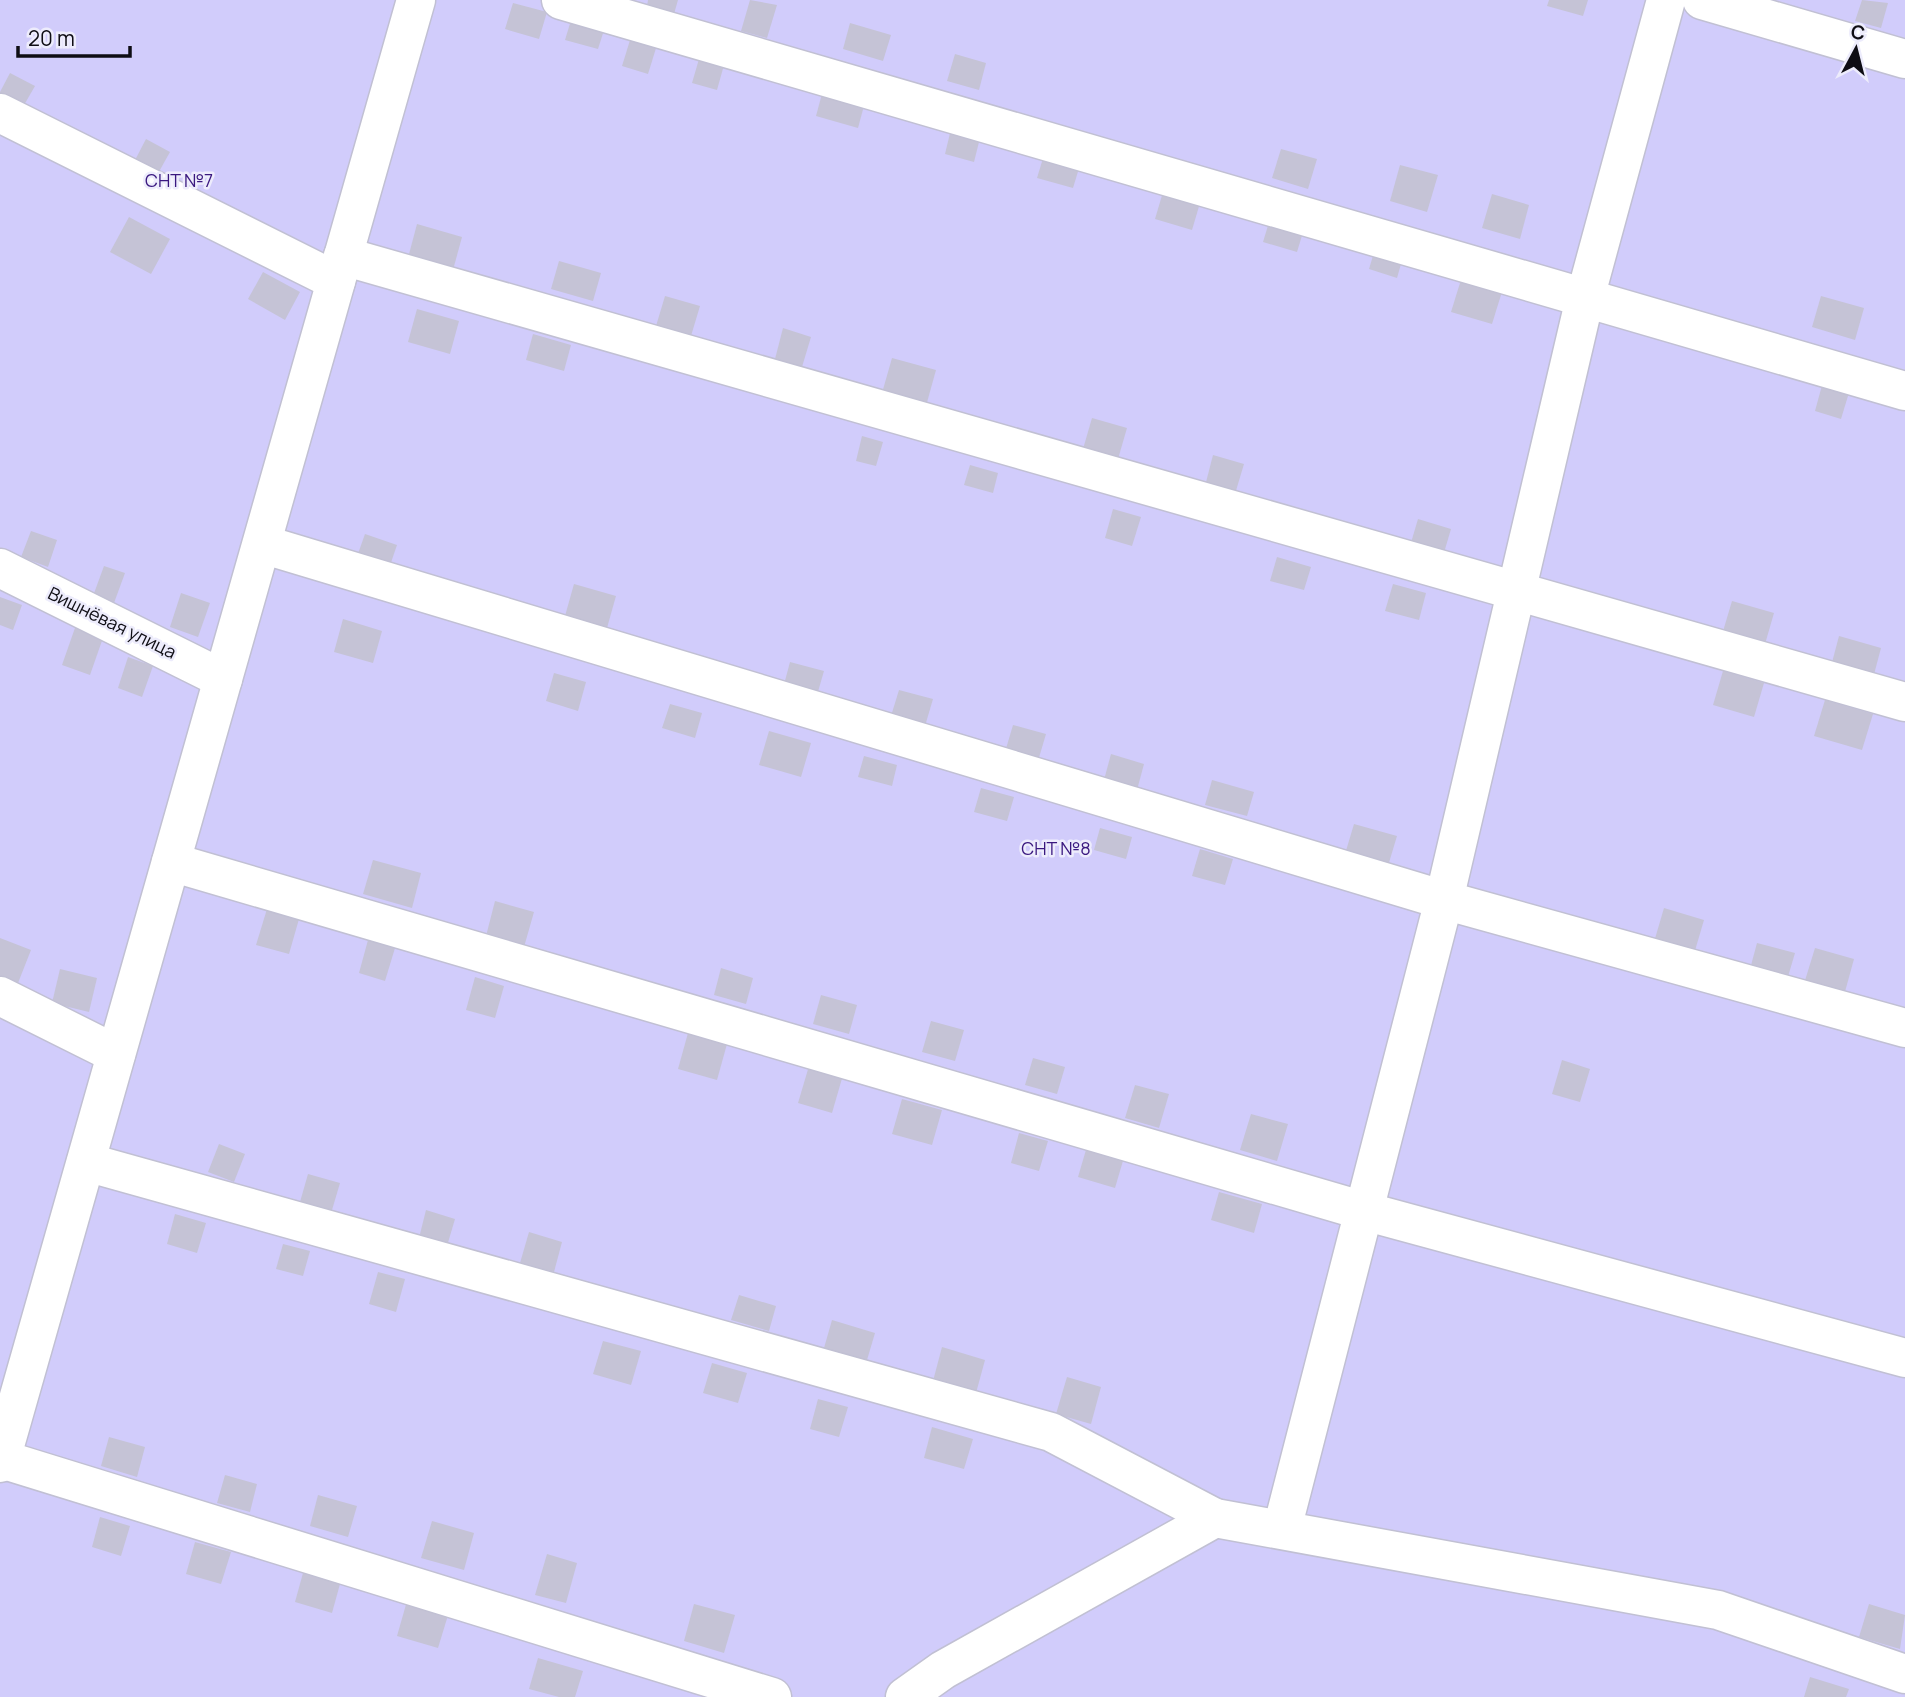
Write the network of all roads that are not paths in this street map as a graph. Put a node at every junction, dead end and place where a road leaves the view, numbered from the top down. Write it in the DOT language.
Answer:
graph roads {
  1 [pos="416,0"];
  2 [pos="561,0"];
  3 [pos="1666,0"];
  4 [pos="1702,0"];
  5 [pos="1905,59"];
  6 [pos="0,113"];
  7 [pos="340,269"];
  8 [pos="1585,298"];
  9 [pos="1905,391"];
  10 [pos="262,544"];
  11 [pos="0,568"];
  12 [pos="1517,590"];
  13 [pos="223,679"];
  14 [pos="1905,702"];
  15 [pos="171,862"];
  16 [pos="1444,900"];
  17 [pos="0,996"];
  18 [pos="1905,1028"];
  19 [pos="116,1054"];
  20 [pos="86,1162"];
  21 [pos="1364,1210"];
  22 [pos="1905,1358"];
  23 [pos="8,1407"];
  24 [pos="1,1461"];
  25 [pos="1215,1518"];
  26 [pos="1282,1529"];
  27 [pos="1905,1674"];
  28 [pos="772,1697"];
  29 [pos="905,1697"];
  1 -- 7 [label="street"];
  2 -- 8 [label="street"];
  3 -- 8 [label="street"];
  4 -- 5 [label="street"];
  6 -- 7 [label="street"];
  7 -- 10 [label="street"];
  7 -- 12 [label="street"];
  8 -- 9 [label="street"];
  8 -- 12 [label="street"];
  10 -- 13 [label="street"];
  10 -- 16 [label="street"];
  11 -- 13 [label="street, Вишнёвая улица"];
  12 -- 14 [label="street"];
  12 -- 16 [label="street"];
  13 -- 15 [label="street"];
  15 -- 19 [label="street"];
  15 -- 21 [label="street"];
  16 -- 18 [label="street"];
  16 -- 21 [label="street"];
  17 -- 19 [label="street"];
  19 -- 20 [label="street"];
  20 -- 23 [label="street"];
  20 -- 25 [label="street"];
  21 -- 22 [label="street"];
  21 -- 26 [label="street"];
  23 -- 24 [label="street"];
  24 -- 28 [label="street"];
  25 -- 26 [label="street"];
  25 -- 29 [label="street"];
  26 -- 27 [label="street"];
}
